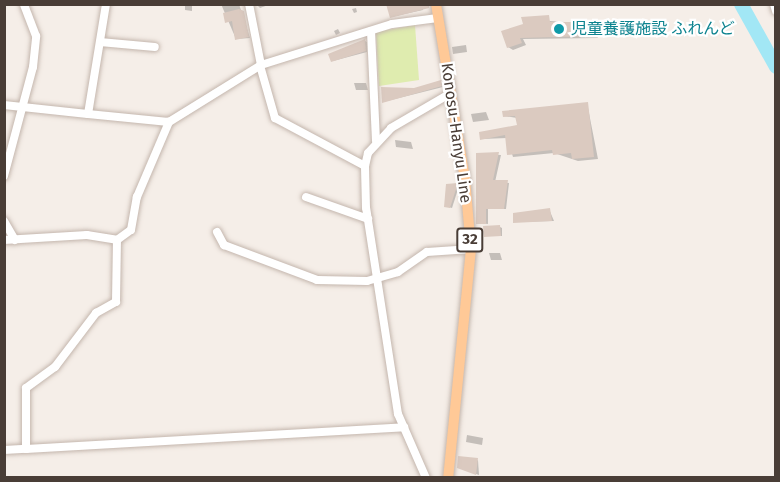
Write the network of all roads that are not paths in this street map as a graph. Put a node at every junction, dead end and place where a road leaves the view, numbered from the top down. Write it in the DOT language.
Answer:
graph roads {
  1 [pos="24,4"];
  2 [pos="106,4"];
  3 [pos="249,4"];
  4 [pos="436,4"];
  5 [pos="774,4"];
  6 [pos="776,11"];
  7 [pos="438,18"];
  8 [pos="371,31"];
  9 [pos="100,42"];
  10 [pos="155,47"];
  11 [pos="261,67"];
  12 [pos="451,93"];
  13 [pos="4,105"];
  14 [pos="20,107"];
  15 [pos="88,114"];
  16 [pos="169,122"];
  17 [pos="376,141"];
  18 [pos="365,166"];
  19 [pos="4,176"];
  20 [pos="306,197"];
  21 [pos="368,219"];
  22 [pos="4,221"];
  23 [pos="217,232"];
  24 [pos="4,240"];
  25 [pos="15,240"];
  26 [pos="117,240"];
  27 [pos="471,249"];
  28 [pos="379,278"];
  29 [pos="404,427"];
  30 [pos="27,448"];
  31 [pos="4,450"];
  32 [pos="426,477"];
  33 [pos="448,477"];
  1 -- 14 [label="street"];
  2 -- 9 [label="street"];
  3 -- 11 [label="street"];
  4 -- 7 [label="main road, Konosu-Hanyu Line / 32"];
  5 -- 6 [label="street"];
  7 -- 8 [label="street"];
  7 -- 12 [label="main road, Konosu-Hanyu Line / 32"];
  8 -- 11 [label="street"];
  8 -- 17 [label="street"];
  9 -- 10 [label="street"];
  9 -- 15 [label="street"];
  11 -- 16 [label="street"];
  11 -- 18 [label="street"];
  12 -- 17 [label="street"];
  12 -- 27 [label="main road, Konosu-Hanyu Line / 32"];
  13 -- 14 [label="street"];
  14 -- 15 [label="street"];
  14 -- 19 [label="street"];
  15 -- 16 [label="street"];
  16 -- 26 [label="street"];
  17 -- 18 [label="street"];
  18 -- 21 [label="street"];
  20 -- 21 [label="street"];
  21 -- 28 [label="street"];
  22 -- 25 [label="street"];
  23 -- 28 [label="street"];
  24 -- 25 [label="street"];
  25 -- 26 [label="street"];
  26 -- 30 [label="street"];
  27 -- 28 [label="street"];
  27 -- 33 [label="main road, Konosu-Hanyu Line / 32"];
  28 -- 29 [label="street"];
  29 -- 30 [label="street"];
  29 -- 32 [label="street"];
  30 -- 31 [label="street"];
}
